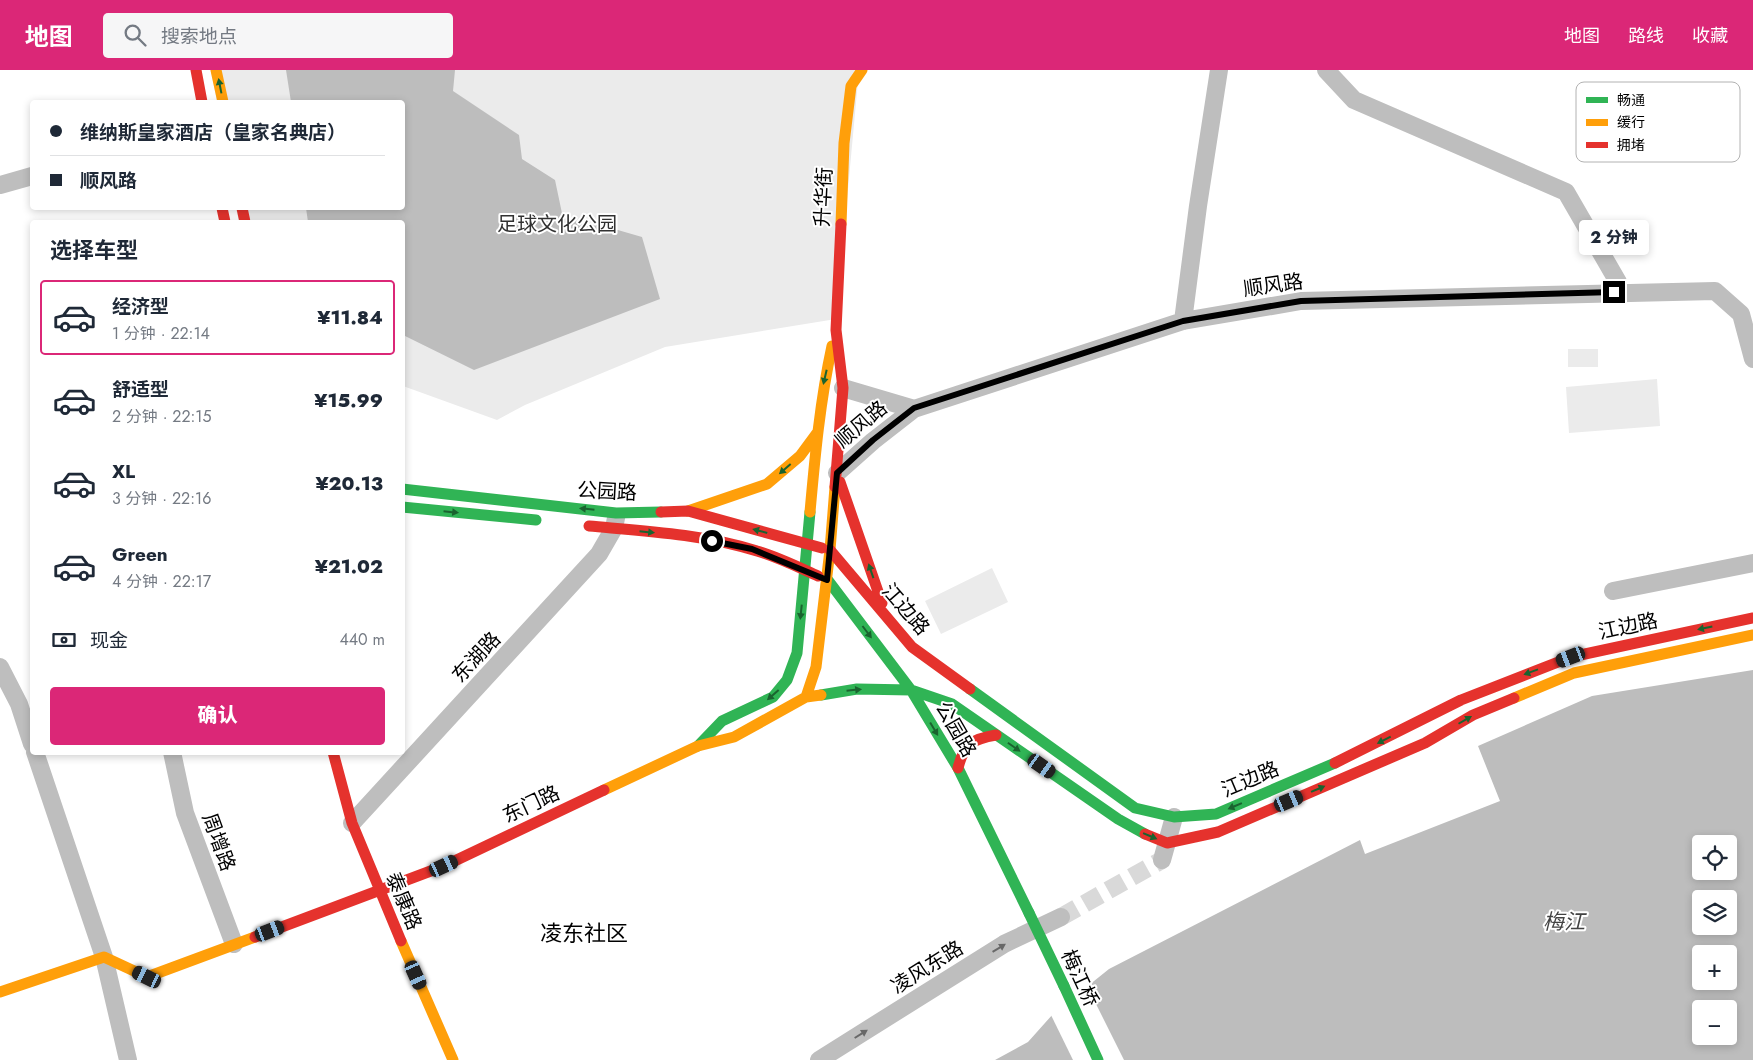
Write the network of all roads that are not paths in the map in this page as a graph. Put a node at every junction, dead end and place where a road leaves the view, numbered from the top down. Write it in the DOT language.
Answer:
graph roads {
  1 [pos="196,70"];
  2 [pos="216,70"];
  3 [pos="862,70"];
  4 [pos="1219,70"];
  5 [pos="1326,70"];
  6 [pos="202,100"];
  7 [pos="223,100"];
  8 [pos="30,177"];
  9 [pos="0,185"];
  10 [pos="1618,282"];
  11 [pos="1183,321"];
  12 [pos="836,330"];
  13 [pos="1753,359"];
  14 [pos="843,388"];
  15 [pos="914,408"];
  16 [pos="817,432"];
  17 [pos="837,473"];
  18 [pos="405,489"];
  19 [pos="405,507"];
  20 [pos="688,511"];
  21 [pos="615,520"];
  22 [pos="547,522"];
  23 [pos="576,524"];
  24 [pos="807,544"];
  25 [pos="830,550"];
  26 [pos="1753,564"];
  27 [pos="805,570"];
  28 [pos="827,580"];
  29 [pos="1613,591"];
  30 [pos="887,617"];
  31 [pos="1753,618"];
  32 [pos="1753,635"];
  33 [pos="0,667"];
  34 [pos="911,690"];
  35 [pos="806,697"];
  36 [pos="996,735"];
  37 [pos="30,738"];
  38 [pos="698,746"];
  39 [pos="36,755"];
  40 [pos="173,755"];
  41 [pos="334,755"];
  42 [pos="958,768"];
  43 [pos="1174,817"];
  44 [pos="352,823"];
  45 [pos="1164,852"];
  46 [pos="379,890"];
  47 [pos="1029,913"];
  48 [pos="1061,917"];
  49 [pos="234,944"];
  50 [pos="104,956"];
  51 [pos="0,992"];
  52 [pos="128,1060"];
  53 [pos="453,1060"];
  54 [pos="820,1060"];
  55 [pos="1098,1060"];
  1 -- 6 [label="main road"];
  7 -- 2 [label="main road, one-way"];
  3 -- 12 [label="main road, 升华街"];
  4 -- 11 [label="street"];
  5 -- 10 [label="street"];
  8 -- 9 [label="street"];
  11 -- 13 [label="street, 顺风路"];
  11 -- 15 [label="street, 顺风路"];
  12 -- 14 [label="main road, 升华街"];
  12 -- 16 [label="main road, 升华街, one-way"];
  14 -- 15 [label="street, 顺风路"];
  14 -- 17 [label="main road, 升华街"];
  15 -- 17 [label="street, 顺风路"];
  16 -- 20 [label="main road, one-way"];
  16 -- 24 [label="main road, 升华街"];
  17 -- 25 [label="main road, 升华街"];
  30 -- 17 [label="main road, one-way"];
  21 -- 18 [label="main road, 公园路, one-way"];
  19 -- 22 [label="main road, one-way"];
  20 -- 21 [label="main road, 公园路"];
  24 -- 20 [label="main road, 公园路, one-way"];
  21 -- 23 [label="main road, 公园路"];
  21 -- 27 [label="main road, 公园路, one-way"];
  21 -- 44 [label="street, 东湖路"];
  24 -- 25 [label="main road, 公园路"];
  24 -- 27 [label="main road, 升华街"];
  25 -- 28 [label="main road, 升华街"];
  25 -- 30 [label="main road, 江边路"];
  26 -- 29 [label="street"];
  27 -- 28 [label="main road, 公园路"];
  27 -- 38 [label="main road, 东门路, one-way"];
  28 -- 34 [label="main road, 公园路, one-way"];
  28 -- 35 [label="main road"];
  30 -- 43 [label="main road, 江边路"];
  31 -- 43 [label="main road, 江边路, one-way"];
  45 -- 32 [label="main road, 江边路, one-way"];
  33 -- 37 [label="street"];
  35 -- 34 [label="main road, one-way"];
  34 -- 36 [label="main road"];
  34 -- 42 [label="main road, 公园路, one-way"];
  35 -- 38 [label="main road, 东门路"];
  36 -- 42 [label="main road"];
  36 -- 45 [label="main road, one-way"];
  38 -- 46 [label="main road, 东门路"];
  39 -- 50 [label="street"];
  40 -- 49 [label="street, 周增路"];
  41 -- 44 [label="main road, 泰康路"];
  42 -- 47 [label="main road, 公园路"];
  43 -- 45 [label="street"];
  44 -- 46 [label="main road, 泰康路"];
  46 -- 49 [label="main road, 东门路"];
  46 -- 53 [label="main road, 泰康路"];
  47 -- 55 [label="main road, 梅江桥, bridge"];
  54 -- 48 [label="street, 凌风东路, one-way"];
  49 -- 50 [label="main road, 东门路"];
  50 -- 51 [label="main road"];
  50 -- 52 [label="street"];
}
